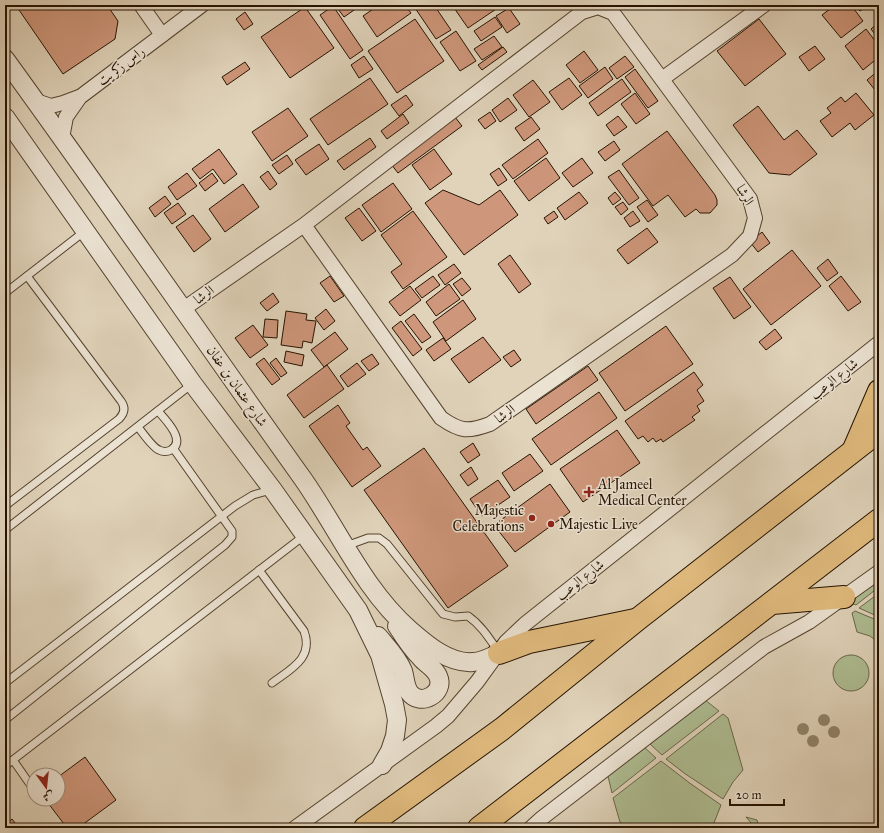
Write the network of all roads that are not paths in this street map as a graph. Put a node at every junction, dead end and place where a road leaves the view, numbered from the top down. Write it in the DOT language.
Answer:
graph roads {
  1 [pos="141,5"];
  2 [pos="202,5"];
  3 [pos="764,5"];
  4 [pos="162,34"];
  5 [pos="5,59"];
  6 [pos="662,79"];
  7 [pos="80,97"];
  8 [pos="36,101"];
  9 [pos="5,117"];
  10 [pos="62,138"];
  11 [pos="304,225"];
  12 [pos="85,231"];
  13 [pos="27,276"];
  14 [pos="5,293"];
  15 [pos="182,310"];
  16 [pos="879,343"];
  17 [pos="193,384"];
  18 [pos="879,391"];
  19 [pos="158,411"];
  20 [pos="138,426"];
  21 [pos="879,431"];
  22 [pos="173,448"];
  23 [pos="854,450"];
  24 [pos="273,490"];
  25 [pos="5,506"];
  26 [pos="222,516"];
  27 [pos="879,520"];
  28 [pos="5,530"];
  29 [pos="305,535"];
  30 [pos="346,546"];
  31 [pos="259,570"];
  32 [pos="879,572"];
  33 [pos="378,596"];
  34 [pos="844,597"];
  35 [pos="772,602"];
  36 [pos="358,610"];
  37 [pos="638,619"];
  38 [pos="499,653"];
  39 [pos="5,683"];
  40 [pos="272,683"];
  41 [pos="5,720"];
  42 [pos="13,760"];
  43 [pos="382,765"];
  44 [pos="5,766"];
  45 [pos="26,779"];
  46 [pos="510,804"];
  47 [pos="295,828"];
  48 [pos="366,828"];
  49 [pos="479,828"];
  50 [pos="497,828"];
  51 [pos="531,828"];
  1 -- 4 [label="street"];
  2 -- 4 [label="street, راس زكريت"];
  3 -- 6 [label="street"];
  4 -- 7 [label="street, راس زكريت"];
  5 -- 8 [label="street, شارع عثمان بن عفان"];
  6 -- 11 [label="street, الرشا"];
  6 -- 11 [label="street, الرشا"];
  7 -- 8 [label="street, راس زكريت"];
  7 -- 10 [label="street, راس زكريت"];
  8 -- 10 [label="street, شارع عثمان بن عفان"];
  9 -- 12 [label="street"];
  10 -- 15 [label="street, شارع عثمان بن عفان"];
  11 -- 15 [label="street, الرشا"];
  12 -- 13 [label="lane"];
  12 -- 17 [label="street"];
  13 -- 14 [label="lane"];
  13 -- 25 [label="lane"];
  15 -- 30 [label="street, شارع عثمان بن عفان"];
  16 -- 38 [label="street, شارع الوعب"];
  17 -- 19 [label="lane"];
  17 -- 24 [label="street"];
  18 -- 23 [label="main road"];
  19 -- 20 [label="lane"];
  19 -- 22 [label="lane"];
  20 -- 22 [label="lane"];
  20 -- 28 [label="lane"];
  21 -- 23 [label="main road"];
  22 -- 26 [label="lane"];
  23 -- 37 [label="main road"];
  24 -- 26 [label="lane"];
  24 -- 29 [label="street"];
  26 -- 39 [label="lane"];
  26 -- 41 [label="lane"];
  27 -- 35 [label="main road"];
  29 -- 31 [label="lane"];
  29 -- 36 [label="street"];
  30 -- 33 [label="street, شارع عثمان بن عفان"];
  30 -- 38 [label="lane"];
  31 -- 40 [label="lane"];
  31 -- 42 [label="lane"];
  32 -- 34 [label="street"];
  33 -- 36 [label="street"];
  33 -- 38 [label="street, شارع عثمان بن عفان"];
  34 -- 35 [label="main road"];
  34 -- 51 [label="street"];
  35 -- 46 [label="main road"];
  36 -- 43 [label="street"];
  37 -- 38 [label="main road"];
  37 -- 48 [label="main road"];
  38 -- 43 [label="street, شارع الوعب"];
  42 -- 44 [label="lane"];
  42 -- 45 [label="lane"];
  43 -- 47 [label="street, شارع الوعب"];
  46 -- 49 [label="main road"];
  46 -- 50 [label="main road"];
}
